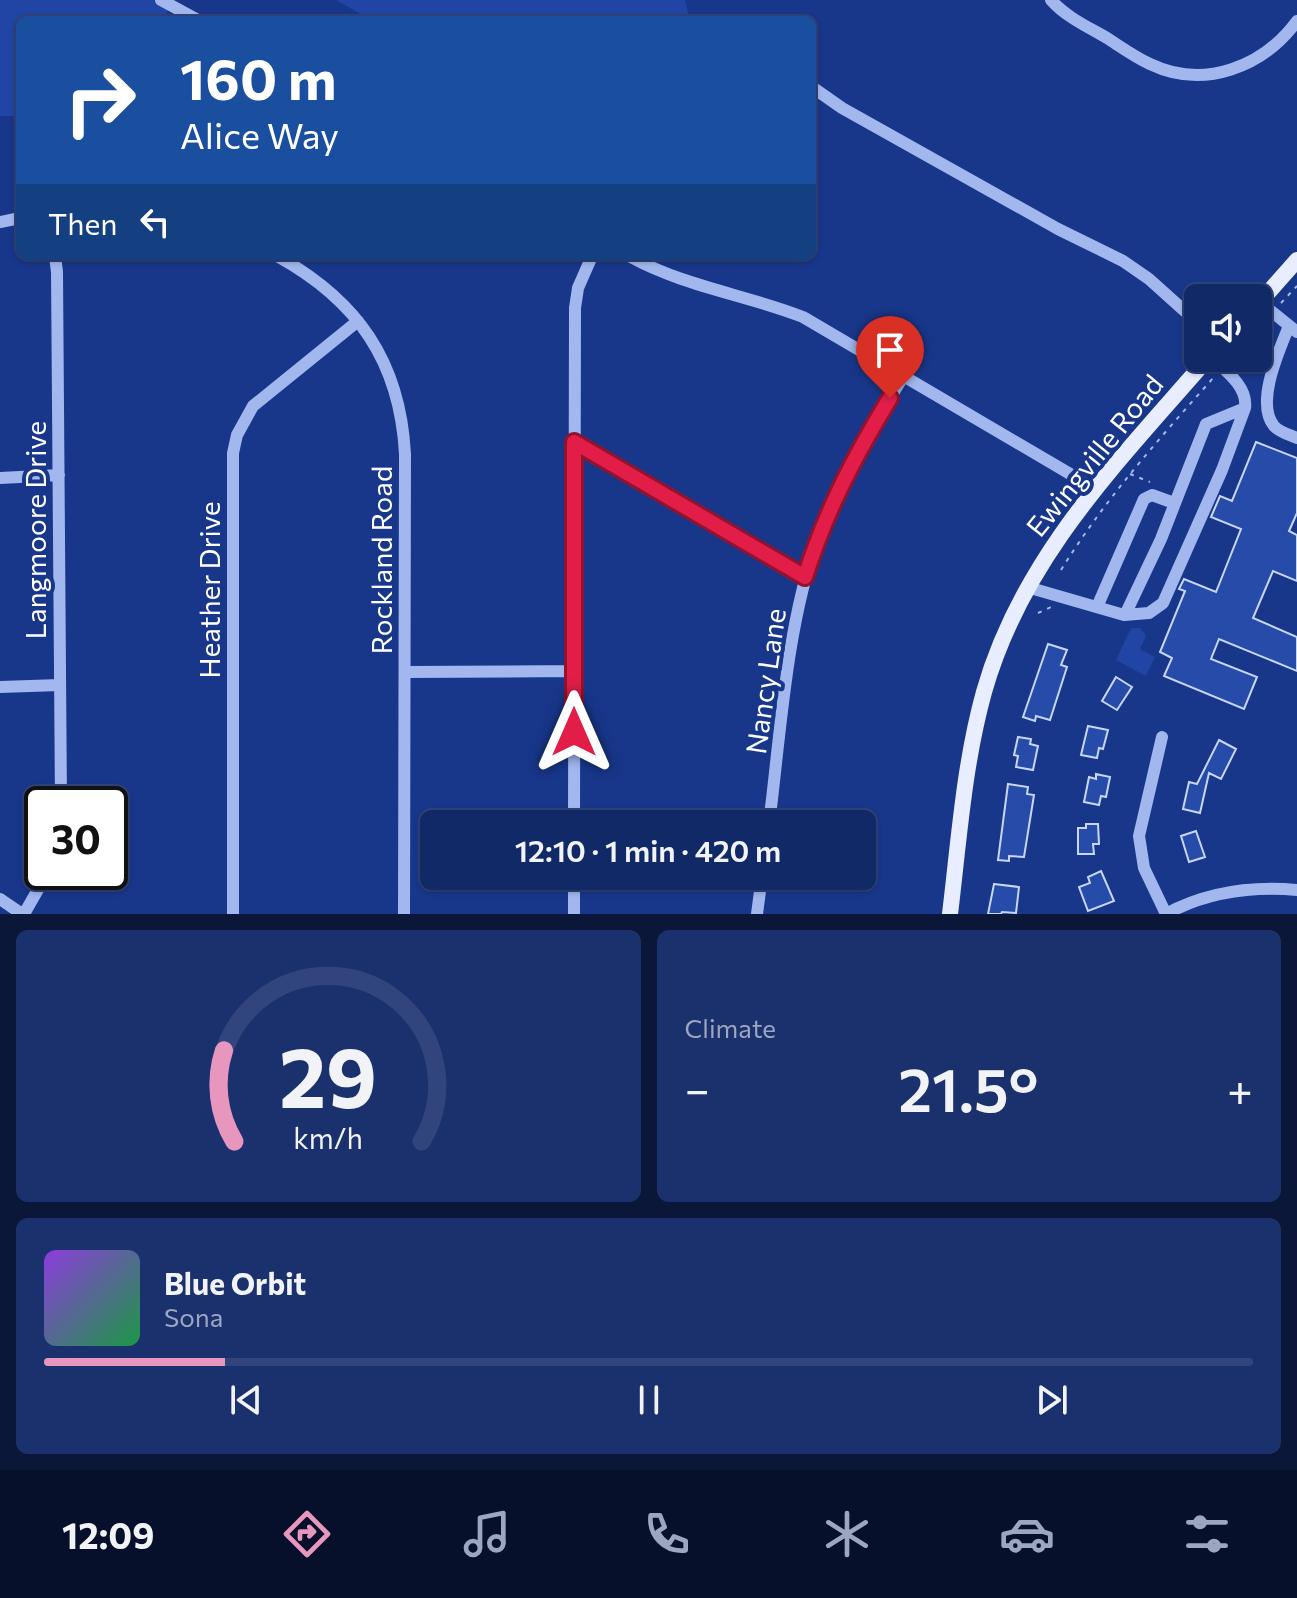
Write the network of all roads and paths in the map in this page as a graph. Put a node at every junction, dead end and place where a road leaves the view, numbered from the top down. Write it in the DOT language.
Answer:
graph roads {
  1 [pos="161,0"];
  2 [pos="1051,0"];
  3 [pos="191,16"];
  4 [pos="1297,21"];
  5 [pos="816,90"];
  6 [pos="55,260"];
  7 [pos="286,260"];
  8 [pos="590,260"];
  9 [pos="637,260"];
  10 [pos="1297,260"];
  11 [pos="1272,288"];
  12 [pos="1184,310"];
  13 [pos="1272,313"];
  14 [pos="358,321"];
  15 [pos="1293,329"];
  16 [pos="1198,372"];
  17 [pos="1219,372"];
  18 [pos="1226,372"];
  19 [pos="903,377"];
  20 [pos="1245,408"];
  21 [pos="1297,438"];
  22 [pos="574,442"];
  23 [pos="59,475"];
  24 [pos="0,478"];
  25 [pos="1094,488"];
  26 [pos="1174,503"];
  27 [pos="1061,570"];
  28 [pos="805,577"];
  29 [pos="1027,587"];
  30 [pos="1097,607"];
  31 [pos="1125,615"];
  32 [pos="574,671"];
  33 [pos="405,672"];
  34 [pos="60,685"];
  35 [pos="0,687"];
  36 [pos="1162,737"];
  37 [pos="61,786"];
  38 [pos="574,810"];
  39 [pos="771,810"];
  40 [pos="37,890"];
  41 [pos="574,890"];
  42 [pos="760,890"];
  43 [pos="1297,890"];
  44 [pos="0,899"];
  45 [pos="23,914"];
  46 [pos="233,914"];
  47 [pos="404,914"];
  48 [pos="574,914"];
  49 [pos="757,914"];
  50 [pos="950,914"];
  51 [pos="1166,914"];
  1 -- 3 [label="street"];
  2 -- 4 [label="street"];
  5 -- 12 [label="street"];
  6 -- 23 [label="street, Langmoore Drive"];
  7 -- 14 [label="street, Rockland Road"];
  8 -- 22 [label="street"];
  9 -- 19 [label="street"];
  10 -- 11 [label="main road"];
  13 -- 15 [label="street"];
  14 -- 33 [label="street, Rockland Road"];
  14 -- 46 [label="street, Heather Drive"];
  15 -- 21 [label="street"];
  16 -- 25 [label="main road, Ewingville Road"];
  17 -- 27 [label="path"];
  18 -- 20 [label="street"];
  19 -- 25 [label="street"];
  19 -- 28 [label="street, Nancy Lane"];
  20 -- 26 [label="street"];
  20 -- 31 [label="street"];
  22 -- 28 [label="street"];
  22 -- 32 [label="street"];
  23 -- 24 [label="street"];
  23 -- 34 [label="street, Langmoore Drive"];
  25 -- 29 [label="main road, Ewingville Road"];
  26 -- 30 [label="street"];
  26 -- 31 [label="street"];
  28 -- 39 [label="street, Nancy Lane"];
  29 -- 30 [label="street"];
  29 -- 50 [label="main road, Ewingville Road"];
  30 -- 31 [label="street"];
  32 -- 33 [label="street"];
  32 -- 38 [label="street"];
  33 -- 47 [label="street, Rockland Road"];
  34 -- 35 [label="street"];
  34 -- 37 [label="street, Langmoore Drive"];
  36 -- 51 [label="street"];
  40 -- 45 [label="street"];
  41 -- 48 [label="street"];
  42 -- 49 [label="street"];
  43 -- 51 [label="street"];
  44 -- 45 [label="street"];
}
